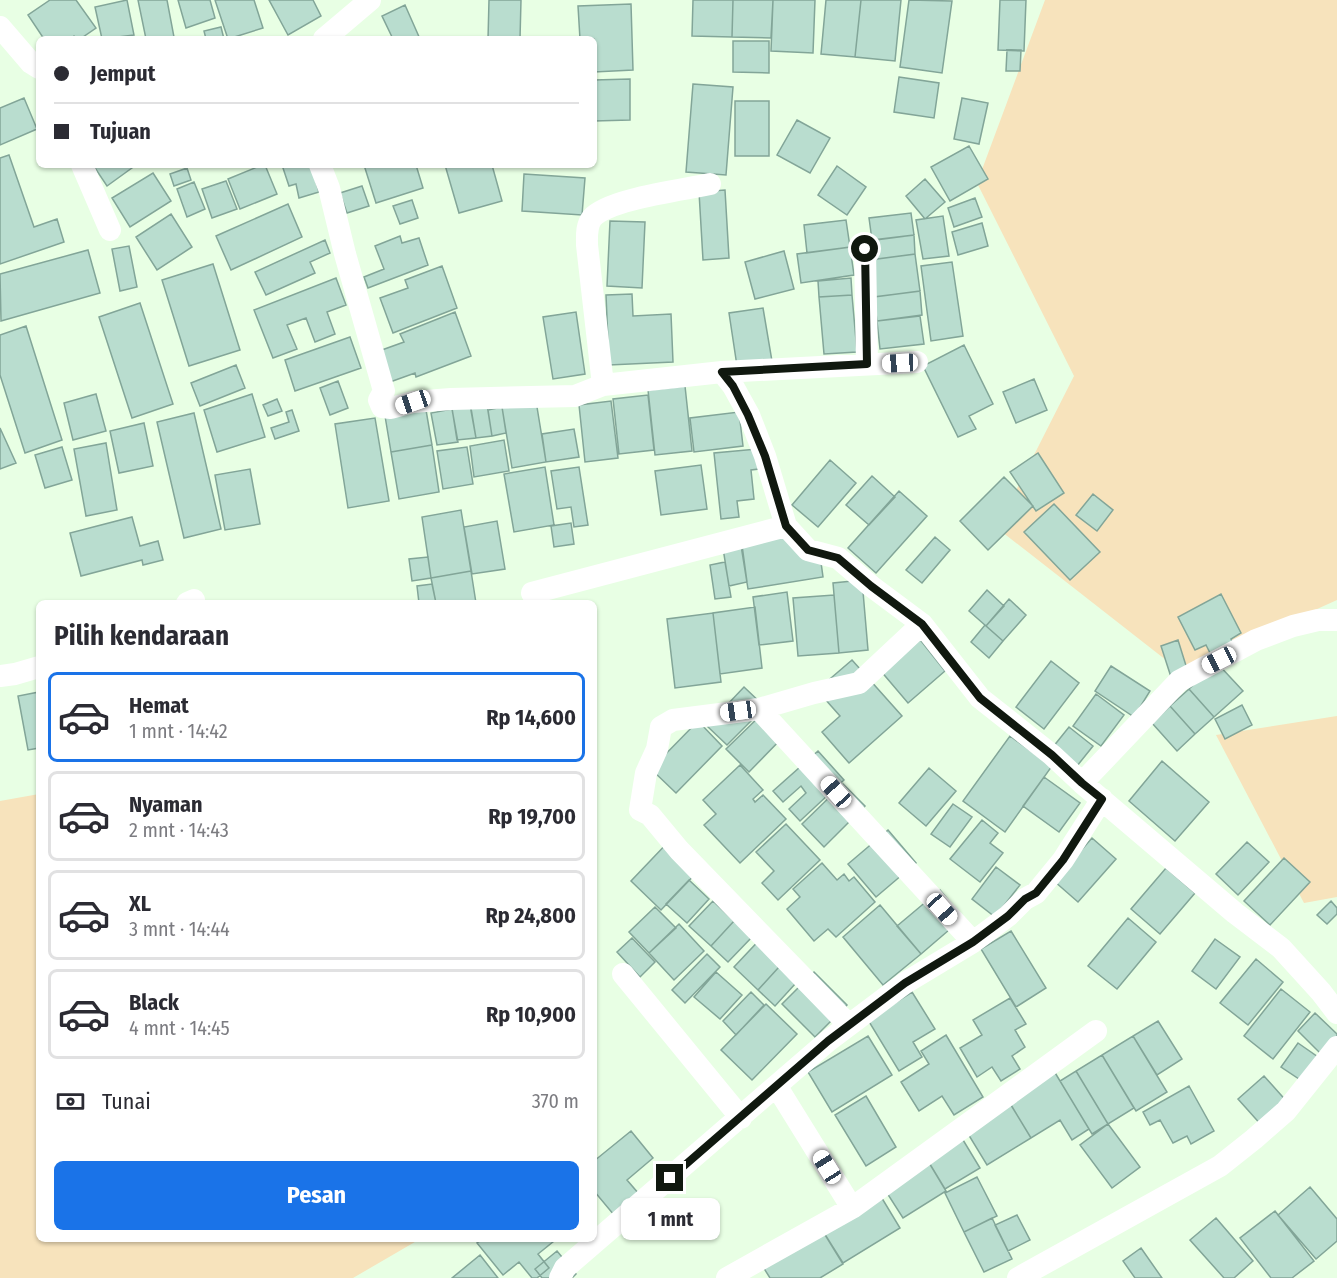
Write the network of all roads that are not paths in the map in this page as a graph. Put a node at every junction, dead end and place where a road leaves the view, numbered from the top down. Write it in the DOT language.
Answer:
graph roads {
  1 [pos="370,0"];
  2 [pos="0,27"];
  3 [pos="328,36"];
  4 [pos="36,66"];
  5 [pos="83,168"];
  6 [pos="321,168"];
  7 [pos="710,184"];
  8 [pos="110,230"];
  9 [pos="865,249"];
  10 [pos="917,362"];
  11 [pos="867,364"];
  12 [pos="722,372"];
  13 [pos="603,385"];
  14 [pos="786,526"];
  15 [pos="532,593"];
  16 [pos="1337,620"];
  17 [pos="922,624"];
  18 [pos="36,668"];
  19 [pos="0,676"];
  20 [pos="759,709"];
  21 [pos="1082,783"];
  22 [pos="1102,799"];
  23 [pos="973,942"];
  24 [pos="623,974"];
  25 [pos="1337,1013"];
  26 [pos="849,1026"];
  27 [pos="1096,1031"];
  28 [pos="1337,1047"];
  29 [pos="777,1087"];
  30 [pos="741,1118"];
  31 [pos="852,1208"];
  32 [pos="597,1241"];
  33 [pos="596,1242"];
  34 [pos="560,1278"];
  35 [pos="727,1278"];
  36 [pos="1018,1278"];
  1 -- 3 [label="street"];
  2 -- 4 [label="street"];
  5 -- 8 [label="street"];
  6 -- 13 [label="street"];
  7 -- 13 [label="street"];
  9 -- 11 [label="street"];
  10 -- 11 [label="street"];
  11 -- 12 [label="street"];
  12 -- 13 [label="street"];
  12 -- 14 [label="street"];
  14 -- 15 [label="street"];
  14 -- 17 [label="street"];
  16 -- 21 [label="street"];
  17 -- 20 [label="street"];
  17 -- 21 [label="street"];
  18 -- 19 [label="street"];
  20 -- 23 [label="street"];
  20 -- 26 [label="street"];
  21 -- 22 [label="street"];
  22 -- 23 [label="street"];
  22 -- 25 [label="street"];
  23 -- 26 [label="street"];
  24 -- 30 [label="street"];
  26 -- 29 [label="street"];
  27 -- 31 [label="street"];
  28 -- 36 [label="street"];
  29 -- 30 [label="street"];
  29 -- 31 [label="street"];
  30 -- 32 [label="street"];
  31 -- 35 [label="street"];
  33 -- 34 [label="street"];
}
